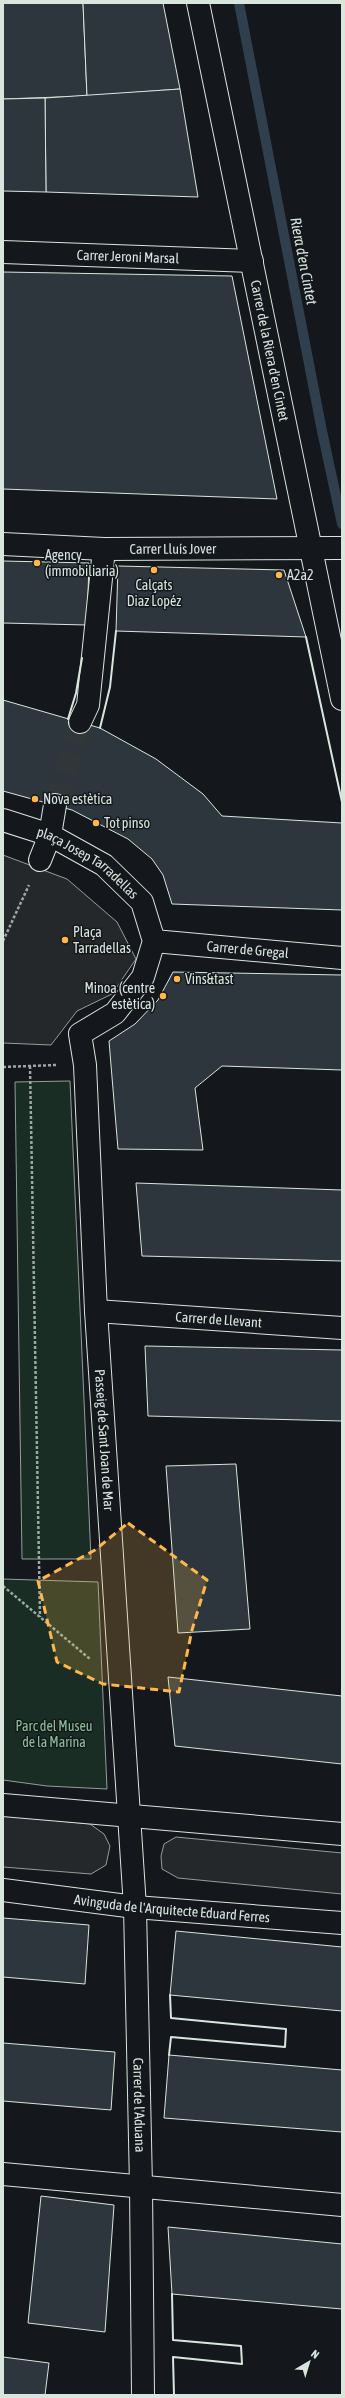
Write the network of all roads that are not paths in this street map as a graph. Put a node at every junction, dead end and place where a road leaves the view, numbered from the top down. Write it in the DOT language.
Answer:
graph roads {
  1 [pos="198,3"];
  2 [pos="3,252"];
  3 [pos="252,261"];
  4 [pos="3,544"];
  5 [pos="311,548"];
  6 [pos="342,548"];
  7 [pos="104,549"];
  8 [pos="342,699"];
  9 [pos="80,722"];
  10 [pos="55,805"];
  11 [pos="3,820"];
  12 [pos="50,835"];
  13 [pos="40,860"];
  14 [pos="154,940"];
  15 [pos="342,958"];
  16 [pos="96,1311"];
  17 [pos="342,1328"];
  18 [pos="3,1805"];
  19 [pos="130,1816"];
  20 [pos="342,1834"];
  21 [pos="3,1890"];
  22 [pos="135,1907"];
  23 [pos="342,1923"];
  24 [pos="3,2174"];
  25 [pos="141,2186"];
  26 [pos="342,2205"];
  27 [pos="143,2395"];
  1 -- 3 [label="street, Carrer de la Riera d'en Cintet"];
  2 -- 3 [label="street, Carrer Jeroni Marsal"];
  3 -- 5 [label="street, Carrer de la Riera d'en Cintet"];
  4 -- 7 [label="street, Carrer Lluís Jover"];
  5 -- 6 [label="street, Carrer Lluís Jover"];
  5 -- 7 [label="street, Carrer Lluís Jover"];
  5 -- 8 [label="street, Carrer de la Riera d'en Cintet"];
  7 -- 9 [label="street"];
  10 -- 12 [label="street"];
  11 -- 12 [label="street, plaça Josep Tarradellas"];
  12 -- 13 [label="street"];
  12 -- 14 [label="street, plaça Josep Tarradellas"];
  14 -- 15 [label="street, Carrer de Gregal"];
  14 -- 16 [label="street, Passeig de Sant Joan de Mar"];
  16 -- 17 [label="street, Carrer de Llevant"];
  16 -- 19 [label="street, Passeig de Sant Joan de Mar"];
  18 -- 19 [label="street"];
  19 -- 20 [label="street"];
  19 -- 22 [label="street, Carrer de l'Aduana"];
  21 -- 22 [label="street, Avinguda de l'Arquitecte Eduard Ferres"];
  22 -- 23 [label="street, Avinguda de l'Arquitecte Eduard Ferres"];
  22 -- 25 [label="street, Carrer de l'Aduana"];
  24 -- 25 [label="street"];
  25 -- 26 [label="street"];
  25 -- 27 [label="street, Carrer de l'Aduana"];
}
